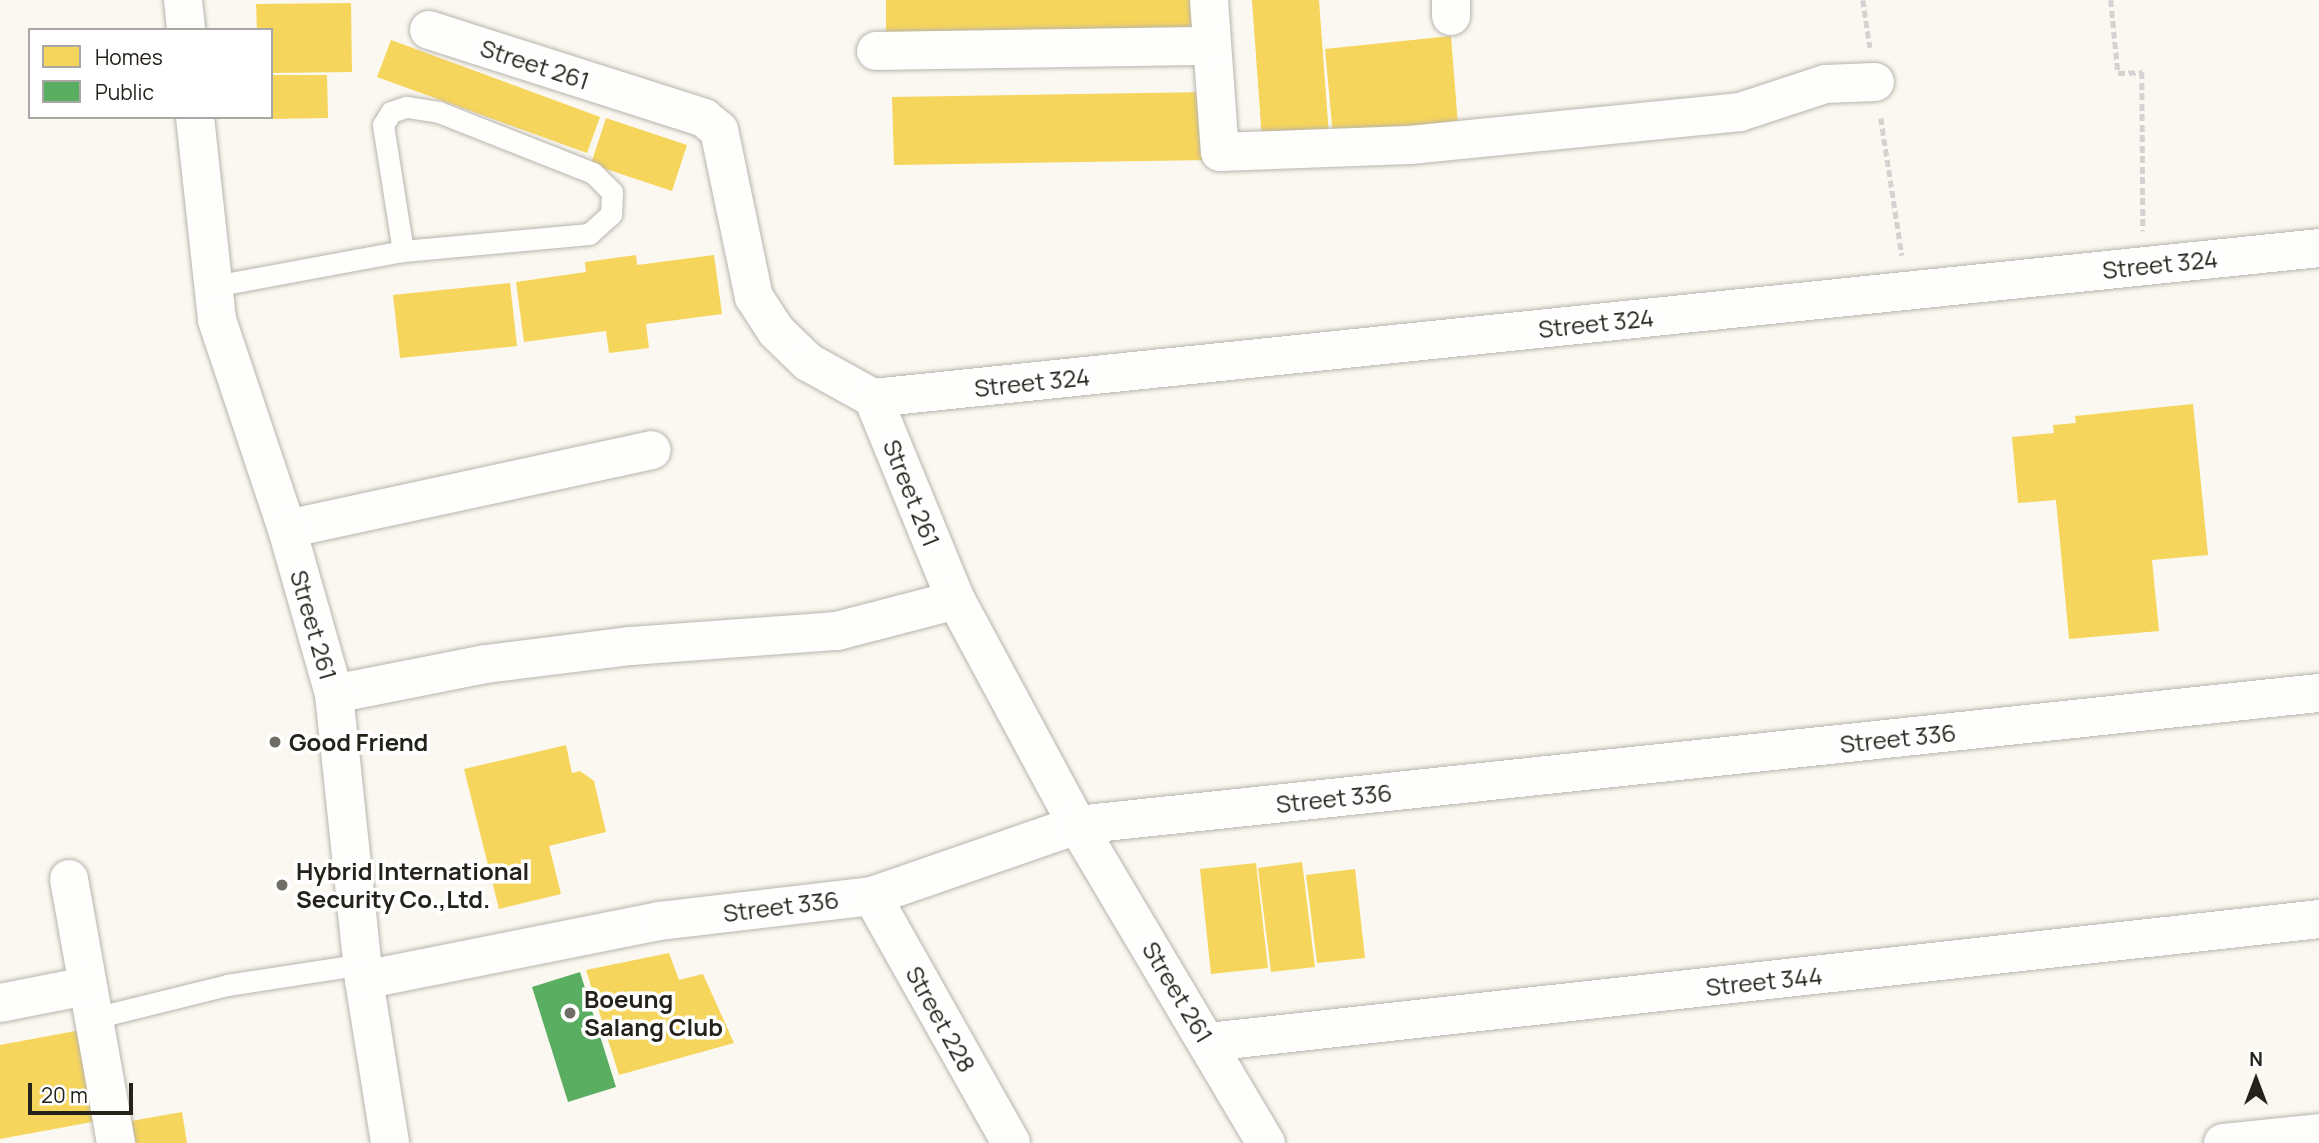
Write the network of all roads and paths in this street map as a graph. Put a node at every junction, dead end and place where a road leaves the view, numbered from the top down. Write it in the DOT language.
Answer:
graph roads {
  1 [pos="183,0"];
  2 [pos="1209,0"];
  3 [pos="1863,0"];
  4 [pos="2111,0"];
  5 [pos="186,28"];
  6 [pos="429,30"];
  7 [pos="1212,47"];
  8 [pos="876,51"];
  9 [pos="1875,82"];
  10 [pos="195,119"];
  11 [pos="2319,248"];
  12 [pos="403,251"];
  13 [pos="2144,266"];
  14 [pos="214,286"];
  15 [pos="1908,290"];
  16 [pos="873,398"];
  17 [pos="652,450"];
  18 [pos="287,529"];
  19 [pos="956,600"];
  20 [pos="2319,693"];
  21 [pos="334,694"];
  22 [pos="1077,825"];
  23 [pos="69,879"];
  24 [pos="872,896"];
  25 [pos="2319,919"];
  26 [pos="363,972"];
  27 [pos="90,1002"];
  28 [pos="0,1003"];
  29 [pos="1209,1042"];
  30 [pos="2319,1133"];
  31 [pos="116,1143"];
  32 [pos="390,1143"];
  33 [pos="1011,1143"];
  34 [pos="1266,1143"];
  35 [pos="2223,1143"];
  1 -- 5 [label="street"];
  2 -- 7 [label="street"];
  3 -- 9 [label="path"];
  4 -- 13 [label="path"];
  6 -- 16 [label="street, Street 261"];
  7 -- 8 [label="street"];
  7 -- 9 [label="street"];
  9 -- 15 [label="path"];
  10 -- 14 [label="street, Street 261"];
  11 -- 13 [label="street, Street 324"];
  12 -- 12 [label="lane"];
  12 -- 14 [label="lane"];
  13 -- 15 [label="street, Street 324"];
  14 -- 18 [label="street, Street 261"];
  15 -- 16 [label="street, Street 324"];
  16 -- 19 [label="street, Street 261"];
  17 -- 18 [label="street"];
  18 -- 21 [label="street, Street 261"];
  19 -- 21 [label="street"];
  19 -- 22 [label="street, Street 261"];
  20 -- 22 [label="street, Street 336"];
  21 -- 26 [label="street, Street 261"];
  22 -- 24 [label="street, Street 336"];
  22 -- 29 [label="street, Street 261"];
  23 -- 27 [label="street"];
  24 -- 26 [label="street, Street 336"];
  24 -- 33 [label="street, Street 228"];
  25 -- 29 [label="street, Street 344"];
  26 -- 27 [label="lane"];
  26 -- 32 [label="street, Street 261"];
  27 -- 28 [label="street"];
  27 -- 31 [label="street"];
  29 -- 34 [label="street, Street 261"];
  30 -- 35 [label="street"];
}
